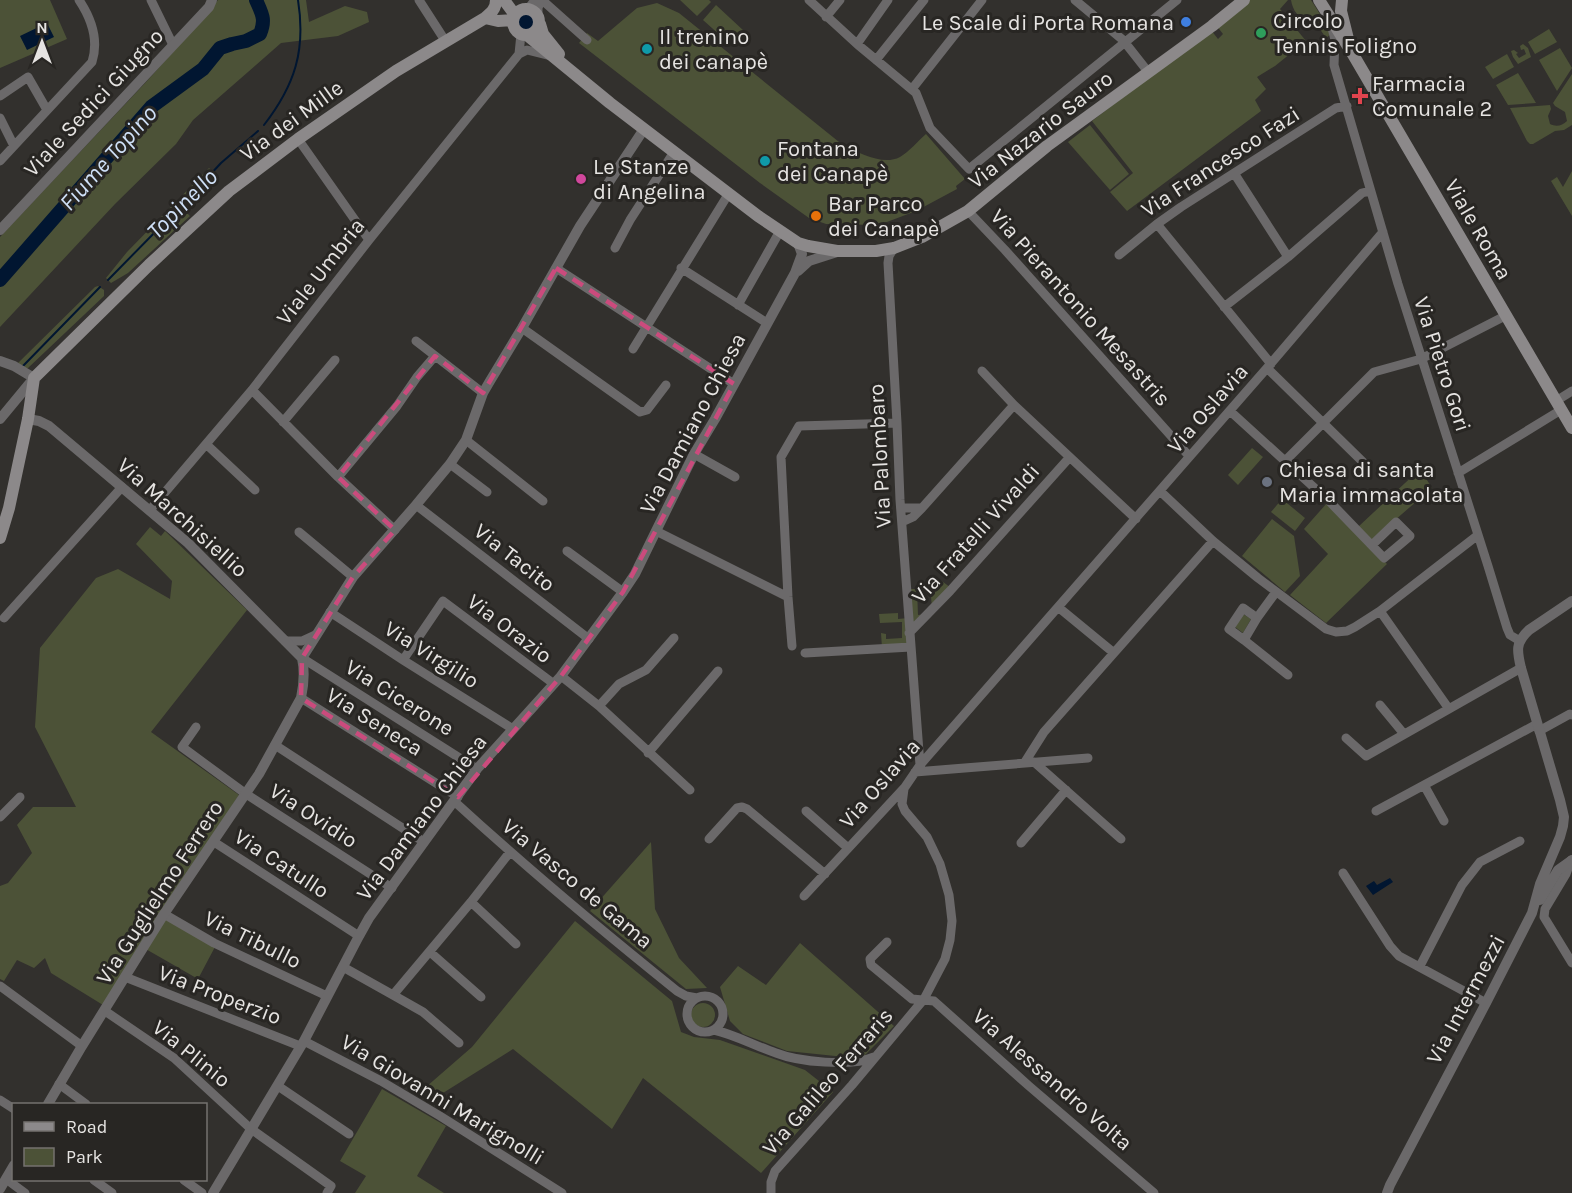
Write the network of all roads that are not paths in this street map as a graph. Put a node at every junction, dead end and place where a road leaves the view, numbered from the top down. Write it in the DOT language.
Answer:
graph roads {
  1 [pos="79,0"];
  2 [pos="151,0"];
  3 [pos="212,0"];
  4 [pos="419,0"];
  5 [pos="496,0"];
  6 [pos="504,0"];
  7 [pos="514,0"];
  8 [pos="542,0"];
  9 [pos="810,0"];
  10 [pos="840,0"];
  11 [pos="888,0"];
  12 [pos="924,0"];
  13 [pos="982,0"];
  14 [pos="1075,0"];
  15 [pos="1177,0"];
  16 [pos="1244,0"];
  17 [pos="1319,0"];
  18 [pos="1342,0"];
  19 [pos="528,13"];
  20 [pos="826,17"];
  21 [pos="485,18"];
  22 [pos="1330,19"];
  23 [pos="524,34"];
  24 [pos="587,40"];
  25 [pos="446,42"];
  26 [pos="1125,42"];
  27 [pos="857,44"];
  28 [pos="173,45"];
  29 [pos="1352,51"];
  30 [pos="519,54"];
  31 [pos="553,57"];
  32 [pos="876,60"];
  33 [pos="1149,73"];
  34 [pos="577,76"];
  35 [pos="912,89"];
  36 [pos="0,96"];
  37 [pos="1347,106"];
  38 [pos="47,110"];
  39 [pos="0,118"];
  40 [pos="644,129"];
  41 [pos="298,139"];
  42 [pos="14,146"];
  43 [pos="674,152"];
  44 [pos="0,161"];
  45 [pos="1234,173"];
  46 [pos="1370,191"];
  47 [pos="729,193"];
  48 [pos="968,211"];
  49 [pos="1157,224"];
  50 [pos="0,230"];
  51 [pos="780,231"];
  52 [pos="1383,232"];
  53 [pos="369,240"];
  54 [pos="798,243"];
  55 [pos="615,248"];
  56 [pos="894,248"];
  57 [pos="837,251"];
  58 [pos="876,251"];
  59 [pos="1119,255"];
  60 [pos="1288,256"];
  61 [pos="888,263"];
  62 [pos="556,268"];
  63 [pos="681,268"];
  64 [pos="795,273"];
  65 [pos="738,305"];
  66 [pos="1224,307"];
  67 [pos="1505,316"];
  68 [pos="767,323"];
  69 [pos="646,326"];
  70 [pos="522,328"];
  71 [pos="416,341"];
  72 [pos="633,349"];
  73 [pos="435,356"];
  74 [pos="1421,359"];
  75 [pos="335,360"];
  76 [pos="0,361"];
  77 [pos="1269,366"];
  78 [pos="982,370"];
  79 [pos="34,378"];
  80 [pos="734,384"];
  81 [pos="666,385"];
  82 [pos="252,390"];
  83 [pos="1572,391"];
  84 [pos="483,393"];
  85 [pos="1014,405"];
  86 [pos="1558,405"];
  87 [pos="1230,411"];
  88 [pos="28,418"];
  89 [pos="0,419"];
  90 [pos="283,422"];
  91 [pos="897,423"];
  92 [pos="1323,423"];
  93 [pos="1572,428"];
  94 [pos="466,440"];
  95 [pos="206,444"];
  96 [pos="694,454"];
  97 [pos="1190,456"];
  98 [pos="1069,458"];
  99 [pos="1285,461"];
  100 [pos="450,464"];
  101 [pos="1366,465"];
  102 [pos="1458,473"];
  103 [pos="338,477"];
  104 [pos="735,477"];
  105 [pos="122,487"];
  106 [pos="255,490"];
  107 [pos="1160,491"];
  108 [pos="488,492"];
  109 [pos="543,501"];
  110 [pos="416,505"];
  111 [pos="901,508"];
  112 [pos="922,508"];
  113 [pos="150,510"];
  114 [pos="1136,519"];
  115 [pos="902,522"];
  116 [pos="395,530"];
  117 [pos="657,531"];
  118 [pos="299,532"];
  119 [pos="1478,535"];
  120 [pos="0,538"];
  121 [pos="1213,541"];
  122 [pos="1372,545"];
  123 [pos="567,551"];
  124 [pos="353,577"];
  125 [pos="623,591"];
  126 [pos="1276,592"];
  127 [pos="788,597"];
  128 [pos="1572,601"];
  129 [pos="1058,607"];
  130 [pos="1380,610"];
  131 [pos="330,612"];
  132 [pos="4,618"];
  133 [pos="1257,618"];
  134 [pos="909,633"];
  135 [pos="315,635"];
  136 [pos="674,638"];
  137 [pos="589,639"];
  138 [pos="1244,640"];
  139 [pos="1520,640"];
  140 [pos="285,641"];
  141 [pos="792,646"];
  142 [pos="910,647"];
  143 [pos="805,653"];
  144 [pos="1114,653"];
  145 [pos="302,658"];
  146 [pos="403,660"];
  147 [pos="1521,668"];
  148 [pos="718,671"];
  149 [pos="1288,675"];
  150 [pos="558,680"];
  151 [pos="301,698"];
  152 [pos="1380,705"];
  153 [pos="599,706"];
  154 [pos="1449,709"];
  155 [pos="1572,715"];
  156 [pos="196,727"];
  157 [pos="1538,728"];
  158 [pos="513,729"];
  159 [pos="1404,735"];
  160 [pos="1346,738"];
  161 [pos="275,745"];
  162 [pos="648,753"];
  163 [pos="1088,758"];
  164 [pos="1030,762"];
  165 [pos="918,768"];
  166 [pos="477,769"];
  167 [pos="1424,785"];
  168 [pos="905,787"];
  169 [pos="690,790"];
  170 [pos="1066,790"];
  171 [pos="246,794"];
  172 [pos="20,797"];
  173 [pos="456,799"];
  174 [pos="806,811"];
  175 [pos="1376,811"];
  176 [pos="0,817"];
  177 [pos="1564,817"];
  178 [pos="1444,822"];
  179 [pos="1572,826"];
  180 [pos="709,839"];
  181 [pos="1121,839"];
  182 [pos="1520,841"];
  183 [pos="214,842"];
  184 [pos="424,842"];
  185 [pos="1021,843"];
  186 [pos="848,848"];
  187 [pos="510,852"];
  188 [pos="1571,860"];
  189 [pos="1343,873"];
  190 [pos="825,874"];
  191 [pos="392,888"];
  192 [pos="804,896"];
  193 [pos="471,902"];
  194 [pos="1532,913"];
  195 [pos="164,914"];
  196 [pos="359,936"];
  197 [pos="887,942"];
  198 [pos="516,944"];
  199 [pos="430,952"];
  200 [pos="1572,963"];
  201 [pos="1420,966"];
  202 [pos="343,967"];
  203 [pos="125,977"];
  204 [pos="0,986"];
  205 [pos="677,991"];
  206 [pos="393,995"];
  207 [pos="327,996"];
  208 [pos="481,997"];
  209 [pos="697,998"];
  210 [pos="924,999"];
  211 [pos="1486,1003"];
  212 [pos="105,1011"];
  213 [pos="687,1013"];
  214 [pos="723,1018"];
  215 [pos="714,1030"];
  216 [pos="737,1038"];
  217 [pos="302,1043"];
  218 [pos="459,1043"];
  219 [pos="82,1046"];
  220 [pos="877,1055"];
  221 [pos="840,1062"];
  222 [pos="855,1062"];
  223 [pos="851,1072"];
  224 [pos="862,1074"];
  225 [pos="60,1084"];
  226 [pos="852,1085"];
  227 [pos="278,1086"];
  228 [pos="49,1103"];
  229 [pos="85,1103"];
  230 [pos="251,1129"];
  231 [pos="349,1134"];
  232 [pos="12,1168"];
  233 [pos="6,1179"];
  234 [pos="97,1181"];
  235 [pos="187,1181"];
  236 [pos="0,1189"];
  237 [pos="216,1192"];
  238 [pos="25,1193"];
  239 [pos="112,1193"];
  240 [pos="202,1193"];
  241 [pos="327,1193"];
  242 [pos="562,1193"];
  243 [pos="771,1193"];
  244 [pos="1154,1193"];
  245 [pos="1387,1193"];
  1 -- 38 [label="street"];
  2 -- 28 [label="street"];
  3 -- 28 [label="street, Viale Sedici Giugno"];
  4 -- 25 [label="street"];
  5 -- 21 [label="main road, Via dei Mille"];
  6 -- 19 [label="main road"];
  7 -- 19 [label="main road"];
  8 -- 19 [label="street"];
  8 -- 24 [label="street"];
  9 -- 20 [label="street"];
  10 -- 20 [label="street"];
  11 -- 27 [label="street"];
  12 -- 32 [label="street"];
  13 -- 35 [label="street"];
  14 -- 26 [label="street"];
  15 -- 26 [label="street"];
  16 -- 33 [label="main road, Via Nazario Sauro"];
  17 -- 22 [label="main road"];
  18 -- 29 [label="main road"];
  19 -- 21 [label="main road"];
  19 -- 23 [label="main road"];
  19 -- 23 [label="main road"];
  19 -- 34 [label="main road, Via Nazario Sauro"];
  20 -- 27 [label="street"];
  21 -- 25 [label="main road, Via dei Mille"];
  22 -- 29 [label="main road"];
  22 -- 37 [label="street, Via Pietro Gori"];
  23 -- 30 [label="street"];
  23 -- 31 [label="main road, Via Nazario Sauro"];
  25 -- 41 [label="main road, Via dei Mille"];
  26 -- 33 [label="street"];
  26 -- 35 [label="street"];
  27 -- 32 [label="street"];
  28 -- 50 [label="street, Viale Sedici Giugno"];
  29 -- 67 [label="main road, Viale Roma"];
  30 -- 31 [label="street"];
  30 -- 53 [label="street, Viale Umbria"];
  31 -- 34 [label="main road, Via Nazario Sauro"];
  32 -- 35 [label="street"];
  33 -- 48 [label="main road, Via Nazario Sauro"];
  34 -- 40 [label="main road, Via Nazario Sauro"];
  36 -- 38 [label="street"];
  37 -- 45 [label="street, Via Francesco Fazi"];
  37 -- 46 [label="street, Via Pietro Gori"];
  38 -- 42 [label="street"];
  39 -- 42 [label="street"];
  40 -- 43 [label="main road, Via Nazario Sauro"];
  40 -- 62 [label="street"];
  41 -- 53 [label="street"];
  41 -- 79 [label="main road, Via dei Mille"];
  42 -- 44 [label="street"];
  43 -- 47 [label="main road, Via Nazario Sauro"];
  43 -- 55 [label="street"];
  45 -- 49 [label="street, Via Francesco Fazi"];
  45 -- 60 [label="street"];
  46 -- 52 [label="street, Via Pietro Gori"];
  46 -- 60 [label="street"];
  47 -- 51 [label="main road, Via Nazario Sauro"];
  47 -- 63 [label="street"];
  48 -- 56 [label="main road, Via Nazario Sauro"];
  48 -- 97 [label="street, Via Pierantonio Mesastris"];
  49 -- 59 [label="street, Via Francesco Fazi"];
  49 -- 66 [label="street"];
  51 -- 54 [label="main road, Via Nazario Sauro"];
  51 -- 65 [label="street"];
  52 -- 74 [label="street, Via Pietro Gori"];
  52 -- 77 [label="street, Via Oslavia"];
  53 -- 82 [label="street, Viale Umbria"];
  54 -- 57 [label="main road, Via Nazario Sauro"];
  54 -- 64 [label="street, Via Damiano Chiesa"];
  56 -- 58 [label="main road, Via Nazario Sauro"];
  56 -- 61 [label="street, Via Palombaro"];
  57 -- 58 [label="main road, Via Nazario Sauro"];
  57 -- 64 [label="street, Via Damiano Chiesa"];
  58 -- 61 [label="street"];
  60 -- 66 [label="street"];
  61 -- 91 [label="street, Via Palombaro"];
  62 -- 69 [label="street"];
  62 -- 70 [label="street"];
  63 -- 65 [label="street"];
  63 -- 69 [label="street"];
  64 -- 68 [label="street, Via Damiano Chiesa"];
  65 -- 68 [label="street"];
  66 -- 77 [label="street"];
  67 -- 74 [label="street"];
  67 -- 86 [label="main road, Viale Roma"];
  68 -- 80 [label="street, Via Damiano Chiesa"];
  69 -- 72 [label="street"];
  69 -- 80 [label="street"];
  70 -- 81 [label="street"];
  70 -- 84 [label="street"];
  71 -- 73 [label="street"];
  73 -- 84 [label="street"];
  73 -- 103 [label="street"];
  74 -- 92 [label="street"];
  74 -- 102 [label="street, Via Pietro Gori"];
  75 -- 90 [label="street"];
  76 -- 79 [label="street"];
  77 -- 87 [label="street, Via Oslavia"];
  77 -- 92 [label="street"];
  78 -- 85 [label="street"];
  79 -- 88 [label="main road"];
  79 -- 89 [label="street"];
  80 -- 96 [label="street, Via Damiano Chiesa"];
  82 -- 90 [label="street"];
  82 -- 95 [label="street, Viale Umbria"];
  83 -- 86 [label="street"];
  84 -- 94 [label="street"];
  85 -- 98 [label="street"];
  85 -- 112 [label="street"];
  86 -- 93 [label="main road, Viale Roma"];
  86 -- 102 [label="street"];
  87 -- 97 [label="street, Via Oslavia"];
  87 -- 99 [label="street"];
  88 -- 105 [label="street, Via Marchisiellio"];
  88 -- 120 [label="main road"];
  90 -- 103 [label="street"];
  91 -- 111 [label="street, Via Palombaro"];
  91 -- 127 [label="street"];
  92 -- 99 [label="street"];
  92 -- 101 [label="street"];
  94 -- 100 [label="street"];
  94 -- 109 [label="street"];
  95 -- 106 [label="street"];
  95 -- 113 [label="street, Viale Umbria"];
  96 -- 104 [label="street"];
  96 -- 117 [label="street, Via Damiano Chiesa"];
  97 -- 107 [label="street, Via Oslavia"];
  98 -- 114 [label="street"];
  98 -- 134 [label="street, Via Fratelli Vivaldi"];
  99 -- 122 [label="street"];
  100 -- 108 [label="street"];
  100 -- 110 [label="street"];
  102 -- 119 [label="street, Via Pietro Gori"];
  103 -- 116 [label="street"];
  105 -- 113 [label="street, Via Marchisiellio"];
  105 -- 132 [label="street"];
  107 -- 114 [label="street, Via Oslavia"];
  107 -- 121 [label="street"];
  110 -- 116 [label="street"];
  110 -- 137 [label="street, Via Tacito"];
  111 -- 112 [label="street"];
  111 -- 115 [label="street, Via Palombaro"];
  112 -- 115 [label="street"];
  113 -- 140 [label="street, Via Marchisiellio"];
  114 -- 129 [label="street, Via Oslavia"];
  115 -- 134 [label="street, Via Palombaro"];
  116 -- 124 [label="street"];
  117 -- 125 [label="street, Via Damiano Chiesa"];
  117 -- 127 [label="street"];
  118 -- 124 [label="street"];
  119 -- 130 [label="street"];
  119 -- 139 [label="street, Via Pietro Gori"];
  121 -- 126 [label="street"];
  121 -- 144 [label="street"];
  123 -- 125 [label="street"];
  124 -- 131 [label="street"];
  125 -- 137 [label="street, Via Damiano Chiesa"];
  126 -- 130 [label="street"];
  126 -- 133 [label="street"];
  127 -- 141 [label="street"];
  128 -- 139 [label="street"];
  129 -- 144 [label="street"];
  129 -- 165 [label="street, Via Oslavia"];
  130 -- 154 [label="street"];
  131 -- 135 [label="street"];
  131 -- 146 [label="street, Via Virgilio"];
  133 -- 138 [label="street"];
  133 -- 138 [label="street"];
  134 -- 142 [label="street, Via Palombaro"];
  135 -- 140 [label="street"];
  135 -- 145 [label="street"];
  136 -- 153 [label="street"];
  137 -- 150 [label="street, Via Damiano Chiesa"];
  138 -- 149 [label="street"];
  139 -- 147 [label="street"];
  140 -- 145 [label="street, Via Marchisiellio"];
  142 -- 143 [label="street"];
  142 -- 165 [label="street, Via Palombaro"];
  144 -- 164 [label="street"];
  145 -- 151 [label="street, Via Guglielmo Ferrero"];
  145 -- 166 [label="street, Via Cicerone"];
  146 -- 150 [label="street, Via Orazio"];
  146 -- 158 [label="street, Via Virgilio"];
  147 -- 154 [label="street"];
  147 -- 157 [label="street"];
  148 -- 162 [label="street"];
  150 -- 153 [label="street"];
  150 -- 158 [label="street, Via Damiano Chiesa"];
  151 -- 161 [label="street, Via Guglielmo Ferrero"];
  151 -- 173 [label="street, Via Seneca"];
  152 -- 159 [label="street"];
  153 -- 162 [label="street"];
  154 -- 159 [label="street"];
  155 -- 157 [label="street"];
  156 -- 171 [label="street, Via Guglielmo Ferrero"];
  157 -- 167 [label="street"];
  157 -- 177 [label="street"];
  158 -- 166 [label="street, Via Damiano Chiesa"];
  159 -- 160 [label="street"];
  161 -- 171 [label="street, Via Guglielmo Ferrero"];
  161 -- 184 [label="street"];
  162 -- 169 [label="street"];
  163 -- 164 [label="street"];
  164 -- 165 [label="street"];
  164 -- 170 [label="street"];
  165 -- 168 [label="street, Via Oslavia"];
  166 -- 173 [label="street, Via Damiano Chiesa"];
  167 -- 175 [label="street"];
  167 -- 178 [label="street"];
  168 -- 186 [label="street, Via Oslavia"];
  168 -- 210 [label="street"];
  170 -- 181 [label="street"];
  170 -- 185 [label="street"];
  171 -- 183 [label="street, Via Guglielmo Ferrero"];
  171 -- 191 [label="street, Via Ovidio"];
  172 -- 176 [label="street"];
  173 -- 184 [label="street, Via Damiano Chiesa"];
  173 -- 187 [label="street, Via Vasco de Gama"];
  174 -- 186 [label="street, Via Oslavia"];
  177 -- 179 [label="street"];
  177 -- 194 [label="street, Via Intermezzi"];
  180 -- 190 [label="street"];
  182 -- 201 [label="street"];
  183 -- 195 [label="street, Via Guglielmo Ferrero"];
  183 -- 196 [label="street, Via Catullo"];
  184 -- 191 [label="street, Via Damiano Chiesa"];
  186 -- 190 [label="street, Via Oslavia"];
  187 -- 193 [label="street"];
  187 -- 205 [label="street, Via Vasco de Gama"];
  188 -- 194 [label="street"];
  188 -- 200 [label="street"];
  189 -- 201 [label="street"];
  190 -- 192 [label="street, Via Oslavia"];
  191 -- 196 [label="street, Via Damiano Chiesa"];
  193 -- 198 [label="street"];
  193 -- 199 [label="street"];
  194 -- 211 [label="street, Via Intermezzi"];
  195 -- 203 [label="street, Via Guglielmo Ferrero"];
  195 -- 207 [label="street, Via Tibullo"];
  196 -- 202 [label="street, Via Damiano Chiesa"];
  197 -- 210 [label="street, Via Alessandro Volta"];
  199 -- 206 [label="street"];
  199 -- 208 [label="street"];
  201 -- 211 [label="street"];
  202 -- 206 [label="street"];
  202 -- 207 [label="street, Via Damiano Chiesa"];
  203 -- 212 [label="street, Via Guglielmo Ferrero"];
  203 -- 217 [label="street, Via Properzio"];
  204 -- 219 [label="street"];
  205 -- 209 [label="street, Via Vasco de Gama"];
  205 -- 213 [label="street, Via Vasco de Gama"];
  206 -- 218 [label="street"];
  207 -- 217 [label="street, Via Damiano Chiesa"];
  209 -- 213 [label="street"];
  209 -- 214 [label="street, Via Vasco de Gama"];
  210 -- 220 [label="street, Via Galileo Ferraris"];
  210 -- 244 [label="street, Via Alessandro Volta"];
  211 -- 245 [label="street, Via Intermezzi"];
  212 -- 219 [label="street, Via Guglielmo Ferrero"];
  212 -- 230 [label="street, Via Plinio"];
  213 -- 215 [label="street, Via Vasco de Gama"];
  214 -- 215 [label="street"];
  214 -- 216 [label="street, Via Vasco de Gama"];
  215 -- 216 [label="street, Via Vasco de Gama"];
  216 -- 221 [label="street, Via Vasco de Gama"];
  217 -- 227 [label="street, Via Damiano Chiesa"];
  217 -- 242 [label="street, Via Giovanni Marignolli"];
  219 -- 225 [label="street, Via Guglielmo Ferrero"];
  220 -- 222 [label="street, Via Vasco de Gama"];
  220 -- 224 [label="street, Via Galileo Ferraris"];
  221 -- 222 [label="street, Via Vasco de Gama"];
  221 -- 223 [label="street"];
  222 -- 224 [label="street"];
  223 -- 224 [label="street"];
  223 -- 226 [label="street"];
  224 -- 226 [label="street, Via Galileo Ferraris"];
  225 -- 228 [label="street, Via Guglielmo Ferrero"];
  225 -- 229 [label="street"];
  226 -- 243 [label="street, Via Galileo Ferraris"];
  227 -- 230 [label="street, Via Damiano Chiesa"];
  227 -- 231 [label="street"];
  230 -- 237 [label="street, Via Damiano Chiesa"];
  230 -- 241 [label="street, Via Plinio"];
  232 -- 233 [label="street"];
  233 -- 236 [label="street"];
  233 -- 238 [label="street"];
  234 -- 239 [label="street"];
  235 -- 240 [label="street"];
}
